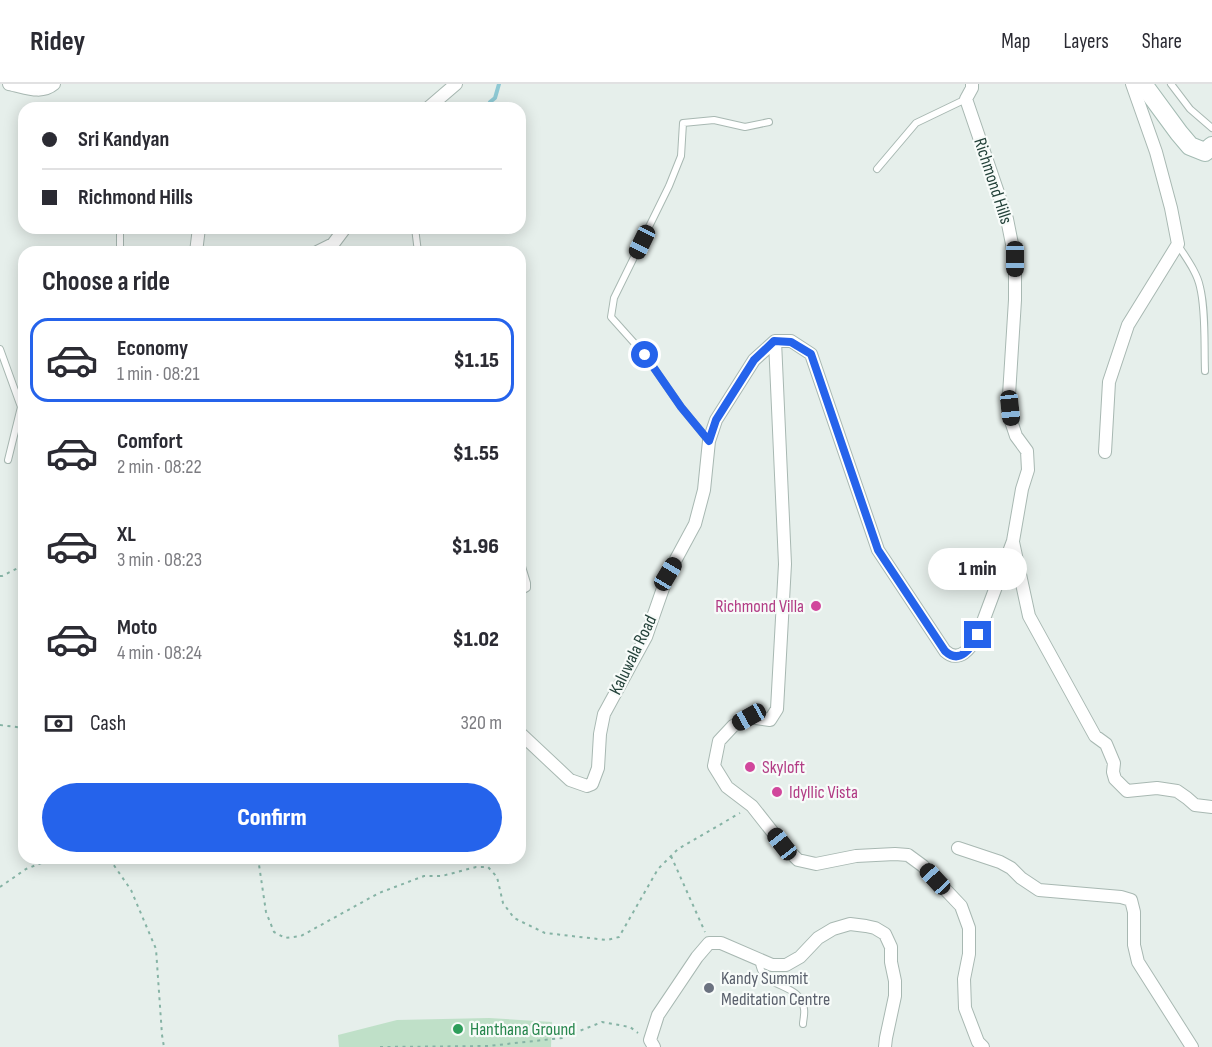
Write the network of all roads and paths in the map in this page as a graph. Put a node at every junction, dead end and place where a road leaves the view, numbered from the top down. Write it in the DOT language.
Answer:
graph roads {
  1 [pos="9,84"];
  2 [pos="54,84"];
  3 [pos="456,84"];
  4 [pos="972,84"];
  5 [pos="1132,84"];
  6 [pos="1143,84"];
  7 [pos="1171,84"];
  8 [pos="966,99"];
  9 [pos="435,102"];
  10 [pos="769,122"];
  11 [pos="1212,128"];
  12 [pos="1210,152"];
  13 [pos="877,169"];
  14 [pos="340,234"];
  15 [pos="1178,244"];
  16 [pos="329,246"];
  17 [pos="774,341"];
  18 [pos="0,349"];
  19 [pos="1205,371"];
  20 [pos="18,399"];
  21 [pos="18,419"];
  22 [pos="709,441"];
  23 [pos="1105,452"];
  24 [pos="8,459"];
  25 [pos="1013,541"];
  26 [pos="18,568"];
  27 [pos="0,576"];
  28 [pos="0,725"];
  29 [pos="18,727"];
  30 [pos="526,739"];
  31 [pos="752,806"];
  32 [pos="1212,807"];
  33 [pos="957,848"];
  34 [pos="671,856"];
  35 [pos="39,864"];
  36 [pos="113,864"];
  37 [pos="259,864"];
  38 [pos="0,887"];
  39 [pos="709,943"];
  40 [pos="759,960"];
  41 [pos="802,1024"];
  42 [pos="652,1043"];
  43 [pos="164,1047"];
  44 [pos="380,1047"];
  45 [pos="885,1047"];
  46 [pos="983,1047"];
  47 [pos="1192,1047"];
  1 -- 2 [label="street"];
  3 -- 9 [label="street"];
  4 -- 8 [label="street"];
  5 -- 15 [label="street"];
  6 -- 12 [label="street"];
  7 -- 11 [label="lane"];
  8 -- 13 [label="lane"];
  8 -- 25 [label="street, Richmond Hills"];
  10 -- 22 [label="lane"];
  14 -- 16 [label="street"];
  15 -- 19 [label="lane"];
  15 -- 23 [label="street"];
  17 -- 22 [label="street"];
  17 -- 25 [label="street, Richmond Hills"];
  17 -- 31 [label="street"];
  18 -- 20 [label="lane"];
  21 -- 24 [label="lane"];
  22 -- 30 [label="street, Kaluwala Road"];
  25 -- 32 [label="street"];
  26 -- 27 [label="path"];
  28 -- 29 [label="path"];
  31 -- 34 [label="path"];
  31 -- 46 [label="street"];
  33 -- 47 [label="street"];
  34 -- 37 [label="path"];
  34 -- 39 [label="path"];
  35 -- 38 [label="path"];
  36 -- 43 [label="path"];
  39 -- 40 [label="street"];
  39 -- 42 [label="street"];
  40 -- 41 [label="lane"];
  40 -- 45 [label="street"];
  42 -- 44 [label="path"];
}
